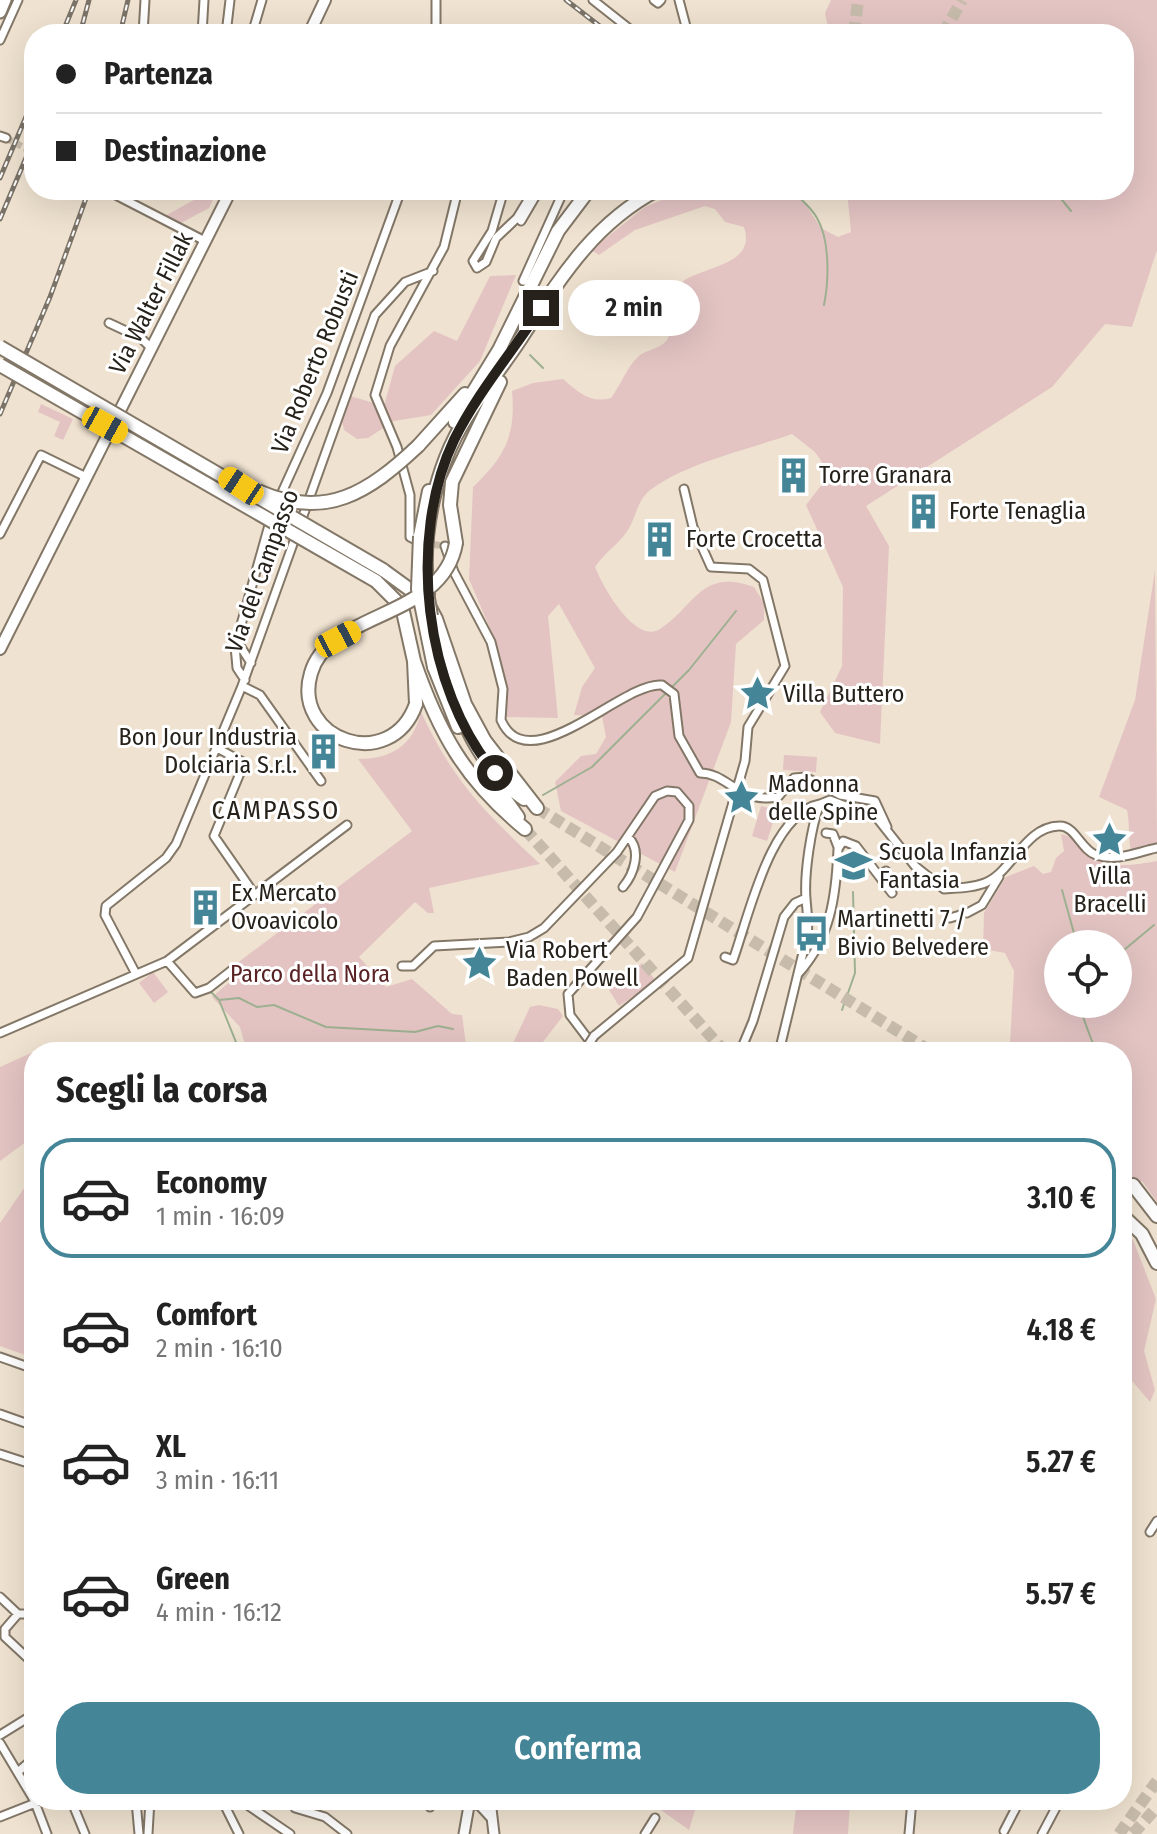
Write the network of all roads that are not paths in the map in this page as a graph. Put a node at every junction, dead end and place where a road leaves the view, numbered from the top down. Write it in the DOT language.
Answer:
graph roads {
  1 [pos="5,0"];
  2 [pos="18,0"];
  3 [pos="145,0"];
  4 [pos="204,0"];
  5 [pos="230,0"];
  6 [pos="262,0"];
  7 [pos="325,0"];
  8 [pos="436,0"];
  9 [pos="593,0"];
  10 [pos="654,0"];
  11 [pos="661,0"];
  12 [pos="679,0"];
  13 [pos="0,12"];
  14 [pos="144,24"];
  15 [pos="203,24"];
  16 [pos="227,24"];
  17 [pos="255,24"];
  18 [pos="314,24"];
  19 [pos="436,24"];
  20 [pos="623,24"];
  21 [pos="685,24"];
  22 [pos="0,40"];
  23 [pos="128,200"];
  24 [pos="226,200"];
  25 [pos="397,200"];
  26 [pos="456,200"];
  27 [pos="501,200"];
  28 [pos="529,200"];
  29 [pos="531,200"];
  30 [pos="559,200"];
  31 [pos="581,200"];
  32 [pos="641,200"];
  33 [pos="521,221"];
  34 [pos="205,241"];
  35 [pos="433,271"];
  36 [pos="523,281"];
  37 [pos="109,323"];
  38 [pos="525,333"];
  39 [pos="0,347"];
  40 [pos="151,348"];
  41 [pos="0,365"];
  42 [pos="480,381"];
  43 [pos="223,475"];
  44 [pos="86,477"];
  45 [pos="684,489"];
  46 [pos="0,534"];
  47 [pos="422,539"];
  48 [pos="450,544"];
  49 [pos="380,576"];
  50 [pos="236,639"];
  51 [pos="0,649"];
  52 [pos="414,661"];
  53 [pos="251,663"];
  54 [pos="244,683"];
  55 [pos="217,748"];
  56 [pos="321,781"];
  57 [pos="736,791"];
  58 [pos="820,804"];
  59 [pos="347,825"];
  60 [pos="887,827"];
  61 [pos="826,833"];
  62 [pos="628,837"];
  63 [pos="1157,848"];
  64 [pos="838,849"];
  65 [pos="886,871"];
  66 [pos="1000,874"];
  67 [pos="623,887"];
  68 [pos="255,895"];
  69 [pos="806,898"];
  70 [pos="950,918"];
  71 [pos="725,957"];
  72 [pos="167,961"];
  73 [pos="402,966"];
  74 [pos="232,970"];
  75 [pos="136,974"];
  76 [pos="797,976"];
  77 [pos="0,1033"];
  78 [pos="590,1042"];
  79 [pos="590,1042"];
  80 [pos="744,1042"];
  81 [pos="781,1042"];
  82 [pos="1133,1185"];
  83 [pos="1157,1216"];
  84 [pos="1132,1224"];
  85 [pos="1157,1263"];
  86 [pos="0,1357"];
  87 [pos="24,1365"];
  88 [pos="0,1414"];
  89 [pos="24,1422"];
  90 [pos="0,1454"];
  91 [pos="24,1462"];
  92 [pos="1157,1521"];
  93 [pos="1150,1532"];
  94 [pos="0,1597"];
  95 [pos="24,1614"];
  96 [pos="17,1616"];
  97 [pos="24,1655"];
  98 [pos="24,1720"];
  99 [pos="0,1735"];
  100 [pos="0,1743"];
  101 [pos="24,1767"];
  102 [pos="19,1771"];
  103 [pos="24,1780"];
  104 [pos="24,1806"];
  105 [pos="39,1810"];
  106 [pos="75,1810"];
  107 [pos="137,1810"];
  108 [pos="149,1810"];
  109 [pos="228,1810"];
  110 [pos="255,1810"];
  111 [pos="302,1810"];
  112 [pos="468,1810"];
  113 [pos="485,1810"];
  114 [pos="491,1810"];
  115 [pos="911,1810"];
  116 [pos="1015,1810"];
  117 [pos="1055,1810"];
  118 [pos="0,1817"];
  119 [pos="492,1818"];
  120 [pos="655,1818"];
  121 [pos="1004,1831"];
  122 [pos="47,1834"];
  123 [pos="85,1834"];
  124 [pos="139,1834"];
  125 [pos="148,1834"];
  126 [pos="239,1834"];
  127 [pos="290,1834"];
  128 [pos="347,1834"];
  129 [pos="464,1834"];
  130 [pos="494,1834"];
  131 [pos="645,1834"];
  132 [pos="909,1834"];
  133 [pos="1042,1834"];
  1 -- 13 [label="main road"];
  2 -- 22 [label="street"];
  3 -- 14 [label="street"];
  4 -- 15 [label="street"];
  5 -- 16 [label="street"];
  6 -- 17 [label="street"];
  7 -- 18 [label="main road"];
  8 -- 19 [label="street"];
  9 -- 20 [label="street"];
  10 -- 11 [label="street"];
  12 -- 21 [label="street"];
  23 -- 34 [label="street"];
  24 -- 34 [label="main road, Via Walter Fillak"];
  25 -- 50 [label="street, Via Roberto Robusti"];
  26 -- 35 [label="street"];
  27 -- 28 [label="street"];
  29 -- 33 [label="street"];
  30 -- 36 [label="street"];
  31 -- 42 [label="highway"];
  32 -- 38 [label="highway"];
  34 -- 40 [label="main road, Via Walter Fillak"];
  35 -- 47 [label="street"];
  35 -- 53 [label="street, Via del Campasso"];
  37 -- 40 [label="street"];
  38 -- 48 [label="highway"];
  38 -- 49 [label="highway, bridge"];
  39 -- 43 [label="highway, bridge"];
  40 -- 44 [label="main road, Via Walter Fillak"];
  41 -- 49 [label="highway, bridge"];
  42 -- 43 [label="highway, bridge"];
  42 -- 47 [label="highway"];
  43 -- 49 [label="highway, bridge"];
  44 -- 46 [label="street"];
  44 -- 51 [label="main road, Via Walter Fillak"];
  45 -- 57 [label="street"];
  47 -- 52 [label="highway, bridge"];
  48 -- 52 [label="highway, bridge"];
  48 -- 57 [label="street"];
  49 -- 52 [label="highway"];
  50 -- 53 [label="street"];
  50 -- 54 [label="street, Via Roberto Robusti"];
  53 -- 54 [label="street, Via del Campasso"];
  54 -- 55 [label="street, Via del Campasso"];
  54 -- 56 [label="street, Via del Campasso"];
  55 -- 68 [label="street"];
  55 -- 75 [label="street, Via del Campasso"];
  57 -- 60 [label="street"];
  57 -- 78 [label="street, bridge"];
  58 -- 60 [label="street"];
  58 -- 69 [label="street"];
  58 -- 71 [label="street"];
  59 -- 68 [label="street"];
  60 -- 66 [label="street"];
  61 -- 64 [label="street"];
  62 -- 67 [label="street"];
  62 -- 73 [label="street"];
  62 -- 79 [label="street"];
  63 -- 66 [label="street"];
  64 -- 65 [label="street"];
  64 -- 76 [label="street"];
  66 -- 70 [label="street"];
  68 -- 72 [label="street"];
  69 -- 76 [label="street"];
  69 -- 80 [label="street"];
  72 -- 74 [label="street"];
  72 -- 75 [label="street"];
  75 -- 77 [label="street"];
  76 -- 81 [label="street"];
  82 -- 83 [label="highway"];
  84 -- 85 [label="highway"];
  86 -- 87 [label="street"];
  88 -- 89 [label="street"];
  90 -- 91 [label="street"];
  92 -- 93 [label="street"];
  94 -- 96 [label="street"];
  95 -- 96 [label="street"];
  96 -- 97 [label="street"];
  98 -- 99 [label="street"];
  100 -- 102 [label="street"];
  101 -- 102 [label="street"];
  102 -- 103 [label="street"];
  104 -- 118 [label="street"];
  105 -- 122 [label="street"];
  106 -- 123 [label="street"];
  107 -- 124 [label="street"];
  108 -- 125 [label="street"];
  109 -- 126 [label="street"];
  110 -- 127 [label="street"];
  111 -- 128 [label="street"];
  112 -- 129 [label="street"];
  113 -- 119 [label="street"];
  114 -- 119 [label="street"];
  115 -- 132 [label="street"];
  116 -- 121 [label="street"];
  117 -- 133 [label="street"];
  119 -- 130 [label="street"];
  120 -- 131 [label="street"];
}
